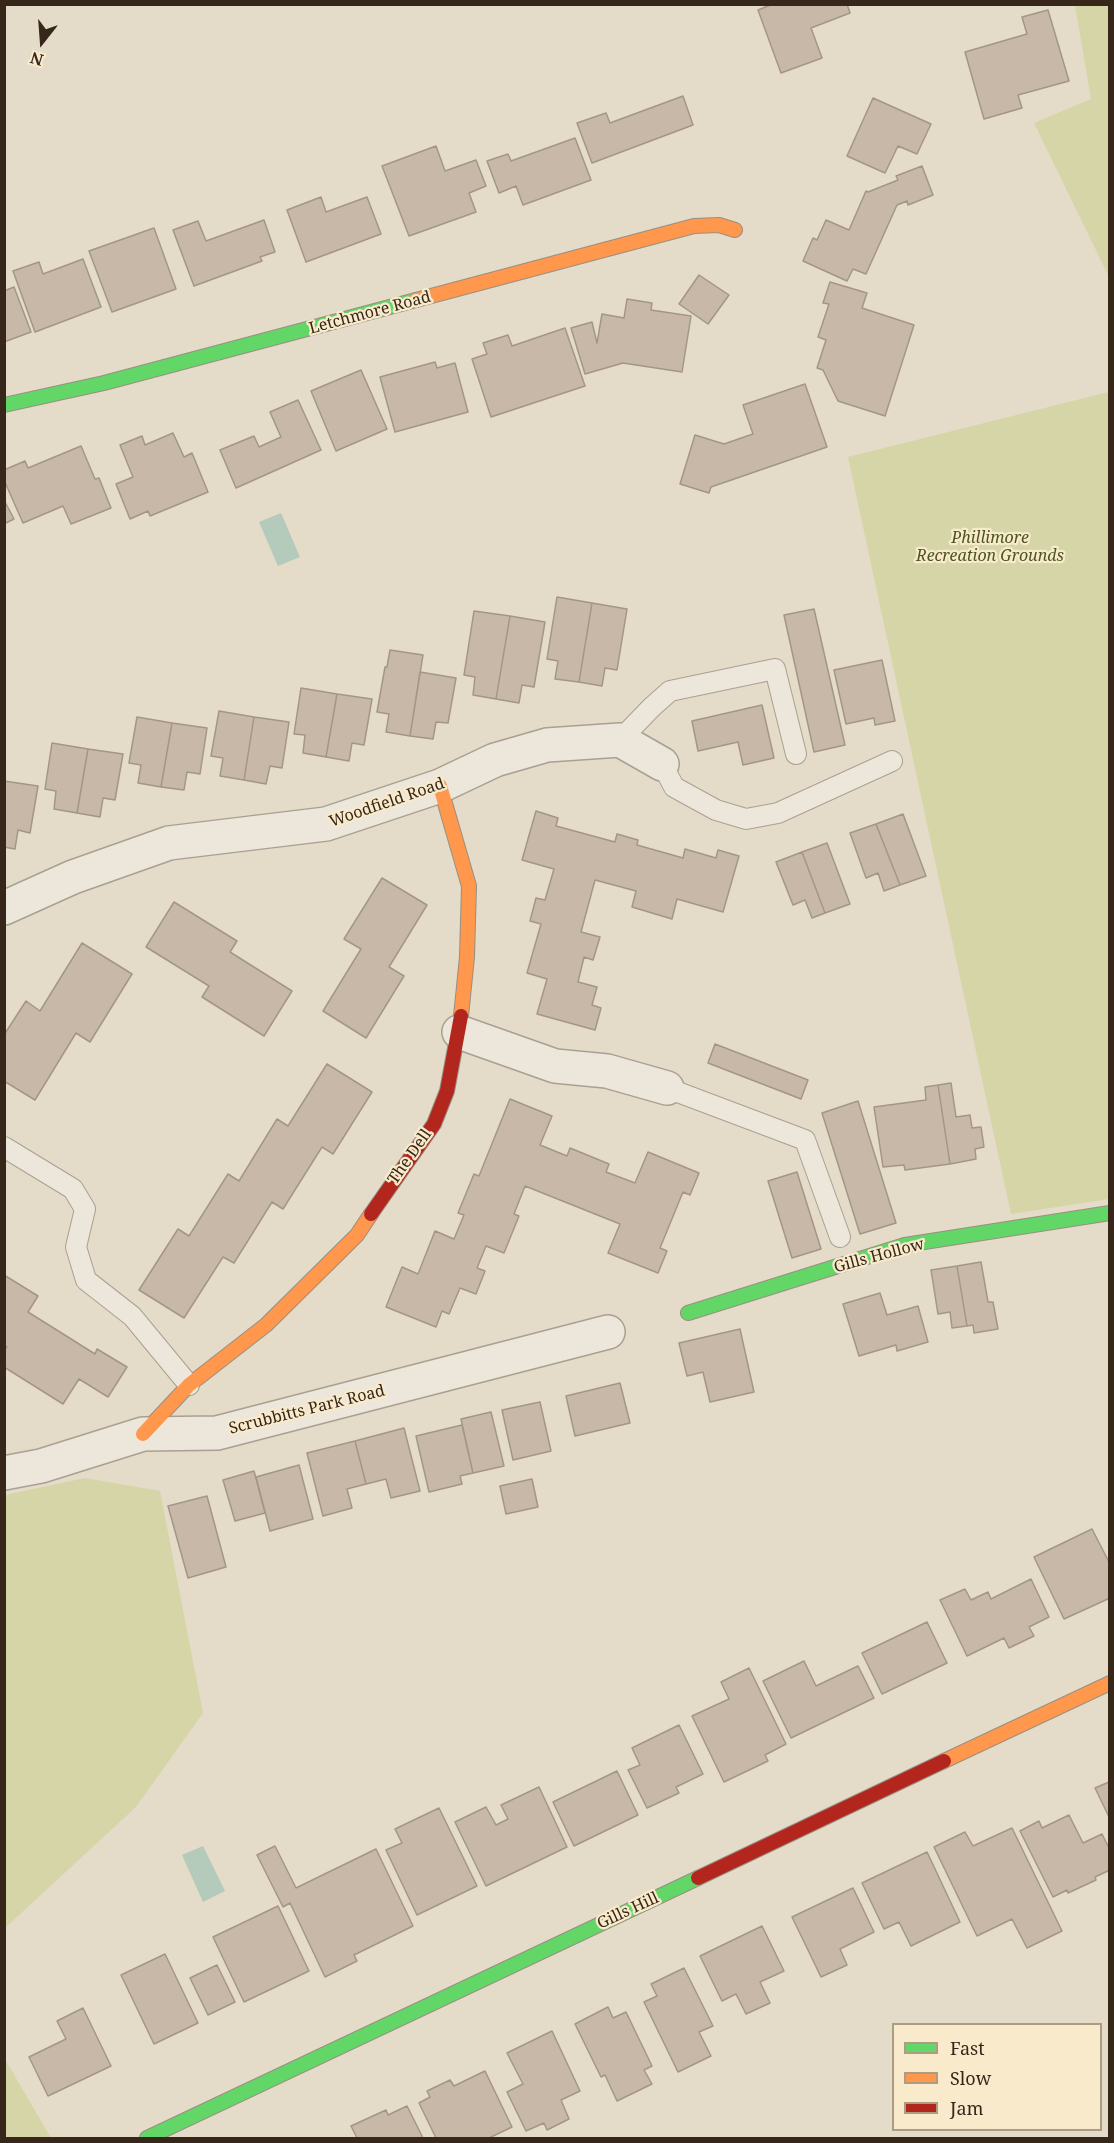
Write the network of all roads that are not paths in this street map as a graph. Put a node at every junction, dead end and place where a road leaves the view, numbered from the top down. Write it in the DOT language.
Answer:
graph roads {
  1 [pos="735,230"];
  2 [pos="4,405"];
  3 [pos="620,740"];
  4 [pos="796,754"];
  5 [pos="892,761"];
  6 [pos="662,764"];
  7 [pos="440,786"];
  8 [pos="4,908"];
  9 [pos="459,1032"];
  10 [pos="667,1088"];
  11 [pos="4,1147"];
  12 [pos="1110,1213"];
  13 [pos="840,1237"];
  14 [pos="688,1313"];
  15 [pos="608,1332"];
  16 [pos="189,1385"];
  17 [pos="143,1434"];
  18 [pos="4,1473"];
  19 [pos="1110,1683"];
  20 [pos="147,2139"];
  1 -- 2 [label="street, Letchmore Road"];
  3 -- 4 [label="lane"];
  3 -- 6 [label="street"];
  3 -- 7 [label="street, Woodfield Road"];
  5 -- 6 [label="lane"];
  7 -- 8 [label="street, Woodfield Road"];
  7 -- 9 [label="street, The Dell"];
  9 -- 10 [label="street"];
  9 -- 16 [label="street, The Dell"];
  10 -- 13 [label="lane"];
  11 -- 16 [label="lane"];
  12 -- 14 [label="street, Gills Hollow"];
  15 -- 17 [label="street, Scrubbitts Park Road"];
  16 -- 17 [label="street, The Dell"];
  17 -- 18 [label="street, Scrubbitts Park Road"];
  19 -- 20 [label="street, Gills Hill"];
}
